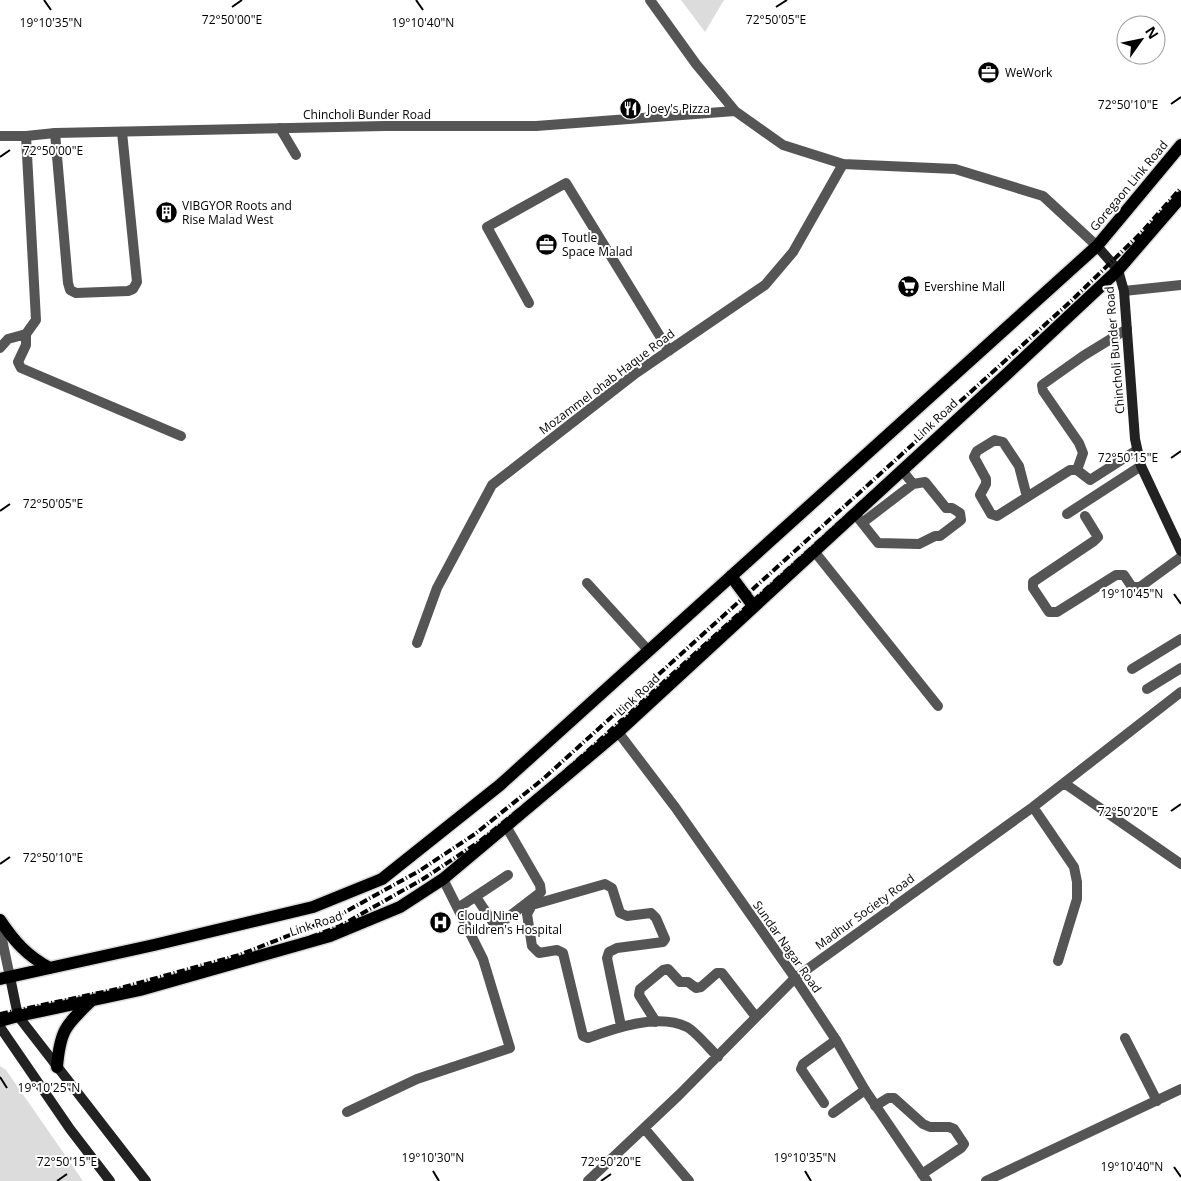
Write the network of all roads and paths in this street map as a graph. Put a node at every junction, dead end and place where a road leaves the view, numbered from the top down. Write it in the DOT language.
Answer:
graph roads {
  1 [pos="650,0"];
  2 [pos="735,111"];
  3 [pos="280,128"];
  4 [pos="122,132"];
  5 [pos="55,133"];
  6 [pos="0,136"];
  7 [pos="26,136"];
  8 [pos="1181,145"];
  9 [pos="296,155"];
  10 [pos="843,164"];
  11 [pos="1181,197"];
  12 [pos="1097,246"];
  13 [pos="1118,270"];
  14 [pos="1181,285"];
  15 [pos="1124,291"];
  16 [pos="529,303"];
  17 [pos="1127,329"];
  18 [pos="26,334"];
  19 [pos="0,348"];
  20 [pos="669,351"];
  21 [pos="181,436"];
  22 [pos="1137,450"];
  23 [pos="1141,466"];
  24 [pos="902,470"];
  25 [pos="1076,470"];
  26 [pos="913,484"];
  27 [pos="1027,497"];
  28 [pos="1067,514"];
  29 [pos="1085,516"];
  30 [pos="858,519"];
  31 [pos="814,551"];
  32 [pos="1181,551"];
  33 [pos="1181,556"];
  34 [pos="731,576"];
  35 [pos="587,583"];
  36 [pos="754,607"];
  37 [pos="1181,638"];
  38 [pos="417,643"];
  39 [pos="648,650"];
  40 [pos="1181,668"];
  41 [pos="1132,669"];
  42 [pos="1147,689"];
  43 [pos="1181,692"];
  44 [pos="938,706"];
  45 [pos="618,732"];
  46 [pos="1064,783"];
  47 [pos="1033,807"];
  48 [pos="506,826"];
  49 [pos="1181,864"];
  50 [pos="508,875"];
  51 [pos="442,879"];
  52 [pos="476,897"];
  53 [pos="458,908"];
  54 [pos="0,920"];
  55 [pos="0,930"];
  56 [pos="1058,961"];
  57 [pos="50,968"];
  58 [pos="5,978"];
  59 [pos="795,978"];
  60 [pos="91,1001"];
  61 [pos="18,1016"];
  62 [pos="756,1017"];
  63 [pos="0,1021"];
  64 [pos="656,1022"];
  65 [pos="621,1026"];
  66 [pos="0,1027"];
  67 [pos="1125,1038"];
  68 [pos="836,1040"];
  69 [pos="718,1057"];
  70 [pos="57,1067"];
  71 [pos="1181,1089"];
  72 [pos="865,1090"];
  73 [pos="1157,1101"];
  74 [pos="824,1103"];
  75 [pos="876,1106"];
  76 [pos="347,1112"];
  77 [pos="833,1113"];
  78 [pos="644,1128"];
  79 [pos="925,1178"];
  80 [pos="110,1181"];
  81 [pos="146,1181"];
  82 [pos="588,1181"];
  83 [pos="689,1181"];
  84 [pos="986,1181"];
  1 -- 2 [label="street, Chincholi Bunder Road"];
  2 -- 3 [label="street, Chincholi Bunder Road"];
  2 -- 10 [label="street, Chincholi Bunder Road"];
  3 -- 4 [label="street, Chincholi Bunder Road"];
  3 -- 9 [label="street"];
  4 -- 5 [label="street, Chincholi Bunder Road"];
  4 -- 5 [label="street"];
  5 -- 7 [label="street, Chincholi Bunder Road"];
  6 -- 7 [label="street, Chincholi Bunder Road"];
  7 -- 18 [label="street"];
  8 -- 12 [label="main road, Goregaon Link Road"];
  10 -- 12 [label="street, Chincholi Bunder Road"];
  10 -- 20 [label="street, Mozammel ohab Haque Road"];
  11 -- 13 [label="main road, Link Road"];
  12 -- 13 [label="main road, Chincholi Bunder Road"];
  12 -- 34 [label="main road, Link Road"];
  13 -- 15 [label="main road, Chincholi Bunder Road"];
  13 -- 24 [label="main road, Link Road"];
  14 -- 15 [label="street"];
  15 -- 17 [label="main road, Chincholi Bunder Road"];
  16 -- 20 [label="street"];
  17 -- 22 [label="main road, Chincholi Bunder Road"];
  17 -- 25 [label="street"];
  18 -- 19 [label="street"];
  18 -- 21 [label="street"];
  20 -- 38 [label="street, Mozammel ohab Haque Road"];
  22 -- 23 [label="main road, Chincholi Bunder Road"];
  22 -- 25 [label="street"];
  23 -- 28 [label="street"];
  23 -- 32 [label="main road, Chincholi Bunder Road"];
  24 -- 26 [label="street"];
  24 -- 30 [label="main road, Link Road"];
  25 -- 27 [label="street"];
  26 -- 30 [label="street"];
  26 -- 30 [label="street"];
  27 -- 27 [label="street"];
  29 -- 33 [label="street"];
  30 -- 31 [label="main road, Link Road"];
  31 -- 36 [label="main road, Link Road"];
  31 -- 44 [label="street"];
  34 -- 36 [label="main road"];
  34 -- 39 [label="main road, Link Road"];
  35 -- 39 [label="street"];
  36 -- 45 [label="main road, Link Road"];
  37 -- 41 [label="street"];
  39 -- 57 [label="main road, Link Road"];
  40 -- 42 [label="street"];
  43 -- 46 [label="street, Madhur Society Road"];
  45 -- 48 [label="main road, Link Road"];
  45 -- 59 [label="street, Sundar Nagar Road"];
  46 -- 47 [label="street, Madhur Society Road"];
  46 -- 49 [label="street"];
  47 -- 56 [label="street"];
  47 -- 59 [label="street, Madhur Society Road"];
  48 -- 51 [label="main road, Link Road"];
  48 -- 52 [label="street"];
  50 -- 52 [label="street"];
  51 -- 53 [label="street"];
  51 -- 60 [label="main road, Link Road"];
  52 -- 53 [label="street"];
  53 -- 76 [label="street"];
  54 -- 57 [label="main road"];
  55 -- 58 [label="street"];
  57 -- 58 [label="main road, Link Road"];
  58 -- 61 [label="main road"];
  59 -- 62 [label="street, Madhur Society Road"];
  59 -- 68 [label="street, Sundar Nagar Road"];
  60 -- 61 [label="main road, Link Road"];
  60 -- 70 [label="main road"];
  61 -- 63 [label="main road, Link Road"];
  61 -- 70 [label="main road"];
  62 -- 64 [label="street"];
  62 -- 69 [label="street, Madhur Society Road"];
  64 -- 65 [label="street"];
  64 -- 69 [label="street"];
  65 -- 65 [label="street"];
  66 -- 80 [label="main road"];
  67 -- 73 [label="street"];
  68 -- 72 [label="street, Sundar Nagar Road"];
  68 -- 74 [label="street"];
  69 -- 78 [label="street, Madhur Society Road"];
  70 -- 81 [label="main road"];
  71 -- 73 [label="street"];
  72 -- 75 [label="street, Sundar Nagar Road"];
  72 -- 77 [label="street"];
  73 -- 84 [label="street"];
  75 -- 79 [label="street, Sundar Nagar Road"];
  75 -- 79 [label="street"];
  78 -- 82 [label="street, Madhur Society Road"];
  78 -- 83 [label="street"];
}
